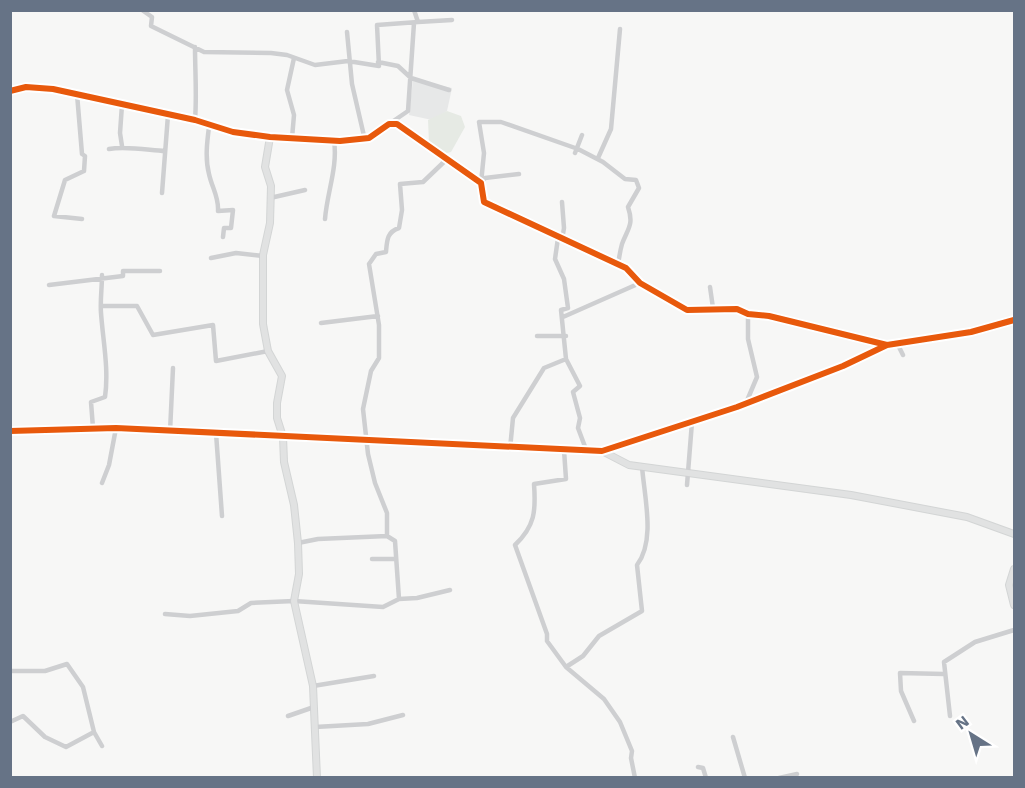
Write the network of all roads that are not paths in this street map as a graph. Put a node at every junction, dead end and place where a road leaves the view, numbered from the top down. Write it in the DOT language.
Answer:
graph roads {
  1 [pos="142,10"];
  2 [pos="414,10"];
  3 [pos="452,20"];
  4 [pos="416,22"];
  5 [pos="620,29"];
  6 [pos="346,32"];
  7 [pos="195,46"];
  8 [pos="294,58"];
  9 [pos="348,61"];
  10 [pos="378,62"];
  11 [pos="411,78"];
  12 [pos="449,90"];
  13 [pos="10,91"];
  14 [pos="77,94"];
  15 [pos="122,105"];
  16 [pos="168,115"];
  17 [pos="195,120"];
  18 [pos="389,124"];
  19 [pos="209,127"];
  20 [pos="582,135"];
  21 [pos="364,136"];
  22 [pos="270,137"];
  23 [pos="292,138"];
  24 [pos="334,141"];
  25 [pos="122,146"];
  26 [pos="109,149"];
  27 [pos="165,151"];
  28 [pos="577,151"];
  29 [pos="598,158"];
  30 [pos="446,160"];
  31 [pos="519,174"];
  32 [pos="481,183"];
  33 [pos="305,190"];
  34 [pos="162,193"];
  35 [pos="270,198"];
  36 [pos="562,202"];
  37 [pos="82,219"];
  38 [pos="325,219"];
  39 [pos="223,237"];
  40 [pos="560,239"];
  41 [pos="263,256"];
  42 [pos="211,258"];
  43 [pos="618,265"];
  44 [pos="160,271"];
  45 [pos="102,278"];
  46 [pos="639,284"];
  47 [pos="50,285"];
  48 [pos="710,287"];
  49 [pos="102,306"];
  50 [pos="713,308"];
  51 [pos="748,314"];
  52 [pos="378,316"];
  53 [pos="563,317"];
  54 [pos="1014,320"];
  55 [pos="321,324"];
  56 [pos="537,336"];
  57 [pos="566,336"];
  58 [pos="887,345"];
  59 [pos="898,345"];
  60 [pos="268,351"];
  61 [pos="903,355"];
  62 [pos="566,359"];
  63 [pos="173,368"];
  64 [pos="746,403"];
  65 [pos="692,422"];
  66 [pos="93,428"];
  67 [pos="116,428"];
  68 [pos="10,431"];
  69 [pos="170,432"];
  70 [pos="216,433"];
  71 [pos="283,437"];
  72 [pos="366,440"];
  73 [pos="510,449"];
  74 [pos="564,450"];
  75 [pos="587,452"];
  76 [pos="602,452"];
  77 [pos="642,466"];
  78 [pos="689,473"];
  79 [pos="102,483"];
  80 [pos="687,486"];
  81 [pos="222,516"];
  82 [pos="1014,534"];
  83 [pos="387,536"];
  84 [pos="298,543"];
  85 [pos="372,559"];
  86 [pos="394,559"];
  87 [pos="1014,569"];
  88 [pos="450,590"];
  89 [pos="399,599"];
  90 [pos="294,601"];
  91 [pos="1014,606"];
  92 [pos="165,614"];
  93 [pos="1014,630"];
  94 [pos="566,667"];
  95 [pos="10,670"];
  96 [pos="944,674"];
  97 [pos="374,676"];
  98 [pos="313,686"];
  99 [pos="314,707"];
  100 [pos="403,715"];
  101 [pos="288,716"];
  102 [pos="950,716"];
  103 [pos="914,720"];
  104 [pos="10,722"];
  105 [pos="315,727"];
  106 [pos="94,732"];
  107 [pos="733,737"];
  108 [pos="102,746"];
  109 [pos="698,767"];
  110 [pos="797,774"];
  111 [pos="317,777"];
  112 [pos="634,777"];
  113 [pos="706,777"];
  114 [pos="746,777"];
  115 [pos="779,777"];
  1 -- 7 [label="street"];
  2 -- 4 [label="street"];
  3 -- 4 [label="street"];
  4 -- 10 [label="street"];
  4 -- 11 [label="street"];
  5 -- 29 [label="street"];
  6 -- 9 [label="street"];
  7 -- 8 [label="street"];
  7 -- 17 [label="street"];
  8 -- 9 [label="street"];
  8 -- 23 [label="street"];
  9 -- 10 [label="street"];
  9 -- 21 [label="street"];
  10 -- 11 [label="street"];
  11 -- 12 [label="street"];
  11 -- 18 [label="street"];
  13 -- 14 [label="street"];
  14 -- 15 [label="street"];
  14 -- 37 [label="street"];
  15 -- 16 [label="street"];
  15 -- 25 [label="street"];
  16 -- 17 [label="street"];
  16 -- 27 [label="street"];
  17 -- 19 [label="street"];
  18 -- 21 [label="street"];
  18 -- 30 [label="street"];
  19 -- 22 [label="street"];
  19 -- 39 [label="street"];
  20 -- 28 [label="street"];
  21 -- 24 [label="street"];
  22 -- 23 [label="street"];
  22 -- 35 [label="street"];
  23 -- 24 [label="street"];
  24 -- 38 [label="street"];
  25 -- 26 [label="street"];
  25 -- 27 [label="street"];
  27 -- 34 [label="street"];
  28 -- 29 [label="street"];
  28 -- 32 [label="street"];
  29 -- 43 [label="street"];
  30 -- 32 [label="street"];
  30 -- 52 [label="street"];
  31 -- 32 [label="street"];
  32 -- 40 [label="street"];
  33 -- 35 [label="street"];
  35 -- 41 [label="street"];
  36 -- 40 [label="street"];
  40 -- 43 [label="street"];
  40 -- 53 [label="street"];
  41 -- 42 [label="street"];
  41 -- 60 [label="street"];
  43 -- 46 [label="street"];
  44 -- 45 [label="street"];
  45 -- 47 [label="street"];
  45 -- 49 [label="street"];
  46 -- 50 [label="street"];
  46 -- 53 [label="street"];
  48 -- 50 [label="street"];
  49 -- 60 [label="street"];
  49 -- 66 [label="street"];
  50 -- 51 [label="street"];
  51 -- 58 [label="street"];
  51 -- 64 [label="street"];
  52 -- 55 [label="street"];
  52 -- 72 [label="street"];
  53 -- 57 [label="street"];
  54 -- 59 [label="street"];
  56 -- 57 [label="street"];
  57 -- 62 [label="street"];
  58 -- 59 [label="street"];
  58 -- 64 [label="street"];
  59 -- 61 [label="street"];
  60 -- 71 [label="street"];
  62 -- 73 [label="street"];
  62 -- 75 [label="street"];
  63 -- 69 [label="street"];
  64 -- 65 [label="street"];
  65 -- 76 [label="street"];
  65 -- 78 [label="street"];
  66 -- 67 [label="street"];
  66 -- 68 [label="street"];
  67 -- 69 [label="street"];
  67 -- 79 [label="street"];
  69 -- 70 [label="street"];
  70 -- 71 [label="street"];
  70 -- 81 [label="street"];
  71 -- 72 [label="street"];
  71 -- 84 [label="street"];
  72 -- 73 [label="street"];
  72 -- 83 [label="street"];
  73 -- 74 [label="street"];
  74 -- 75 [label="street"];
  74 -- 94 [label="street"];
  75 -- 76 [label="street"];
  76 -- 77 [label="street"];
  77 -- 78 [label="street"];
  77 -- 94 [label="street"];
  78 -- 80 [label="street"];
  78 -- 82 [label="street"];
  83 -- 84 [label="street"];
  83 -- 86 [label="street"];
  84 -- 90 [label="street"];
  85 -- 86 [label="street"];
  86 -- 89 [label="street"];
  87 -- 91 [label="street"];
  88 -- 89 [label="street"];
  89 -- 90 [label="street"];
  90 -- 92 [label="street"];
  90 -- 98 [label="street"];
  93 -- 96 [label="street"];
  94 -- 112 [label="street"];
  95 -- 106 [label="street"];
  96 -- 102 [label="street"];
  96 -- 103 [label="street"];
  97 -- 98 [label="street"];
  98 -- 99 [label="street"];
  99 -- 101 [label="street"];
  99 -- 105 [label="street"];
  100 -- 105 [label="street"];
  104 -- 106 [label="street"];
  105 -- 111 [label="street"];
  106 -- 108 [label="street"];
  107 -- 114 [label="street"];
  109 -- 113 [label="street"];
  110 -- 115 [label="street"];
}
